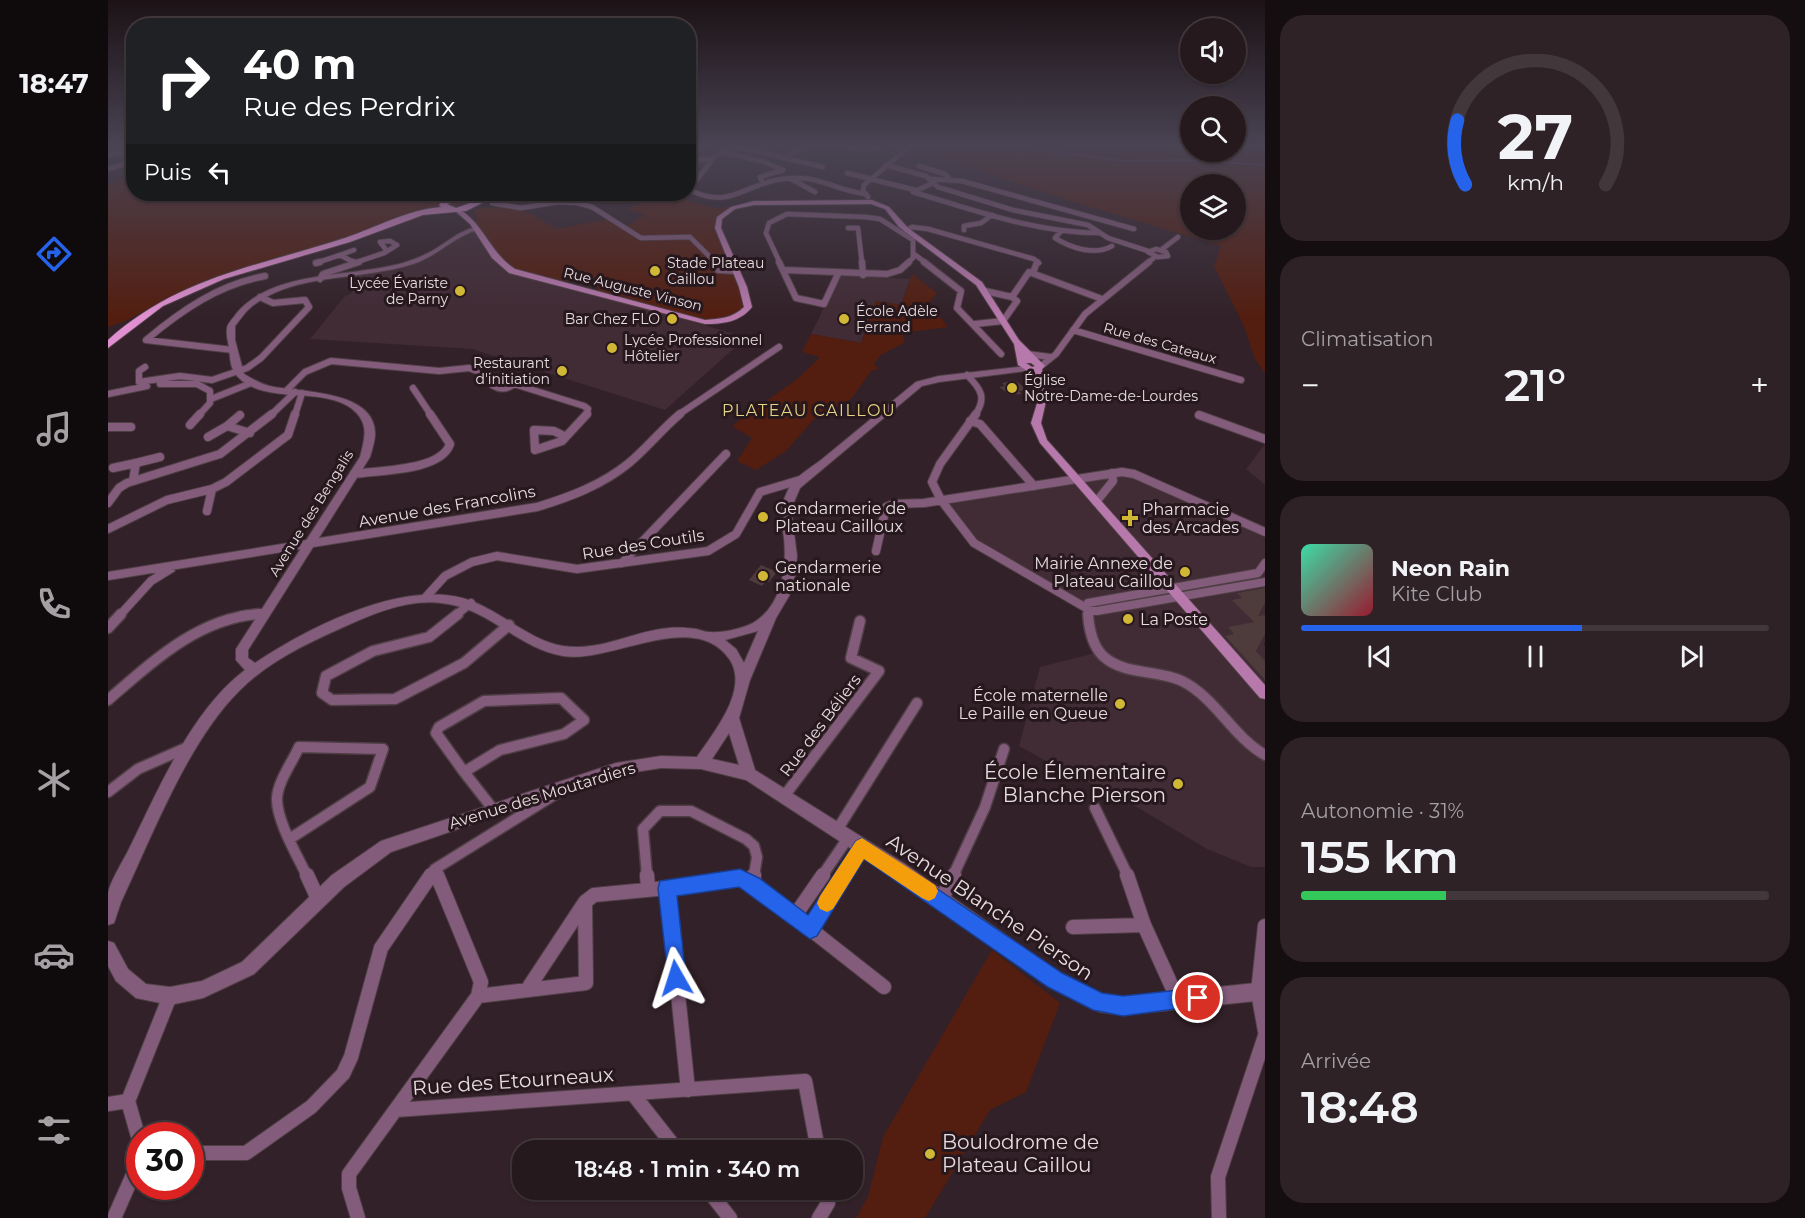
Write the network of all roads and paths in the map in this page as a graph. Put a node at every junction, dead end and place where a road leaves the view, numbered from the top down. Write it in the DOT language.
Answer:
graph roads {
  1 [pos="473,202"];
  2 [pos="449,203"];
  3 [pos="471,203"];
  4 [pos="508,203"];
  5 [pos="553,203"];
  6 [pos="566,203"];
  7 [pos="756,203"];
  8 [pos="867,203"];
  9 [pos="873,203"];
  10 [pos="949,203"];
  11 [pos="990,203"];
  12 [pos="1023,203"];
  13 [pos="1046,203"];
  14 [pos="445,206"];
  15 [pos="457,210"];
  16 [pos="1013,210"];
  17 [pos="876,211"];
  18 [pos="891,212"];
  19 [pos="992,215"];
  20 [pos="474,226"];
  21 [pos="848,228"];
  22 [pos="964,230"];
  23 [pos="1061,231"];
  24 [pos="907,233"];
  25 [pos="1100,233"];
  26 [pos="1178,237"];
  27 [pos="917,240"];
  28 [pos="1118,242"];
  29 [pos="1112,246"];
  30 [pos="354,250"];
  31 [pos="1161,250"];
  32 [pos="387,251"];
  33 [pos="1148,251"];
  34 [pos="915,254"];
  35 [pos="340,255"];
  36 [pos="1155,256"];
  37 [pos="316,263"];
  38 [pos="355,263"];
  39 [pos="784,270"];
  40 [pos="736,271"];
  41 [pos="1033,273"];
  42 [pos="838,274"];
  43 [pos="863,275"];
  44 [pos="265,276"];
  45 [pos="320,279"];
  46 [pos="985,291"];
  47 [pos="260,297"];
  48 [pos="1012,297"];
  49 [pos="1102,299"];
  50 [pos="147,310"];
  51 [pos="1004,321"];
  52 [pos="975,324"];
  53 [pos="108,329"];
  54 [pos="1073,330"];
  55 [pos="109,343"];
  56 [pos="779,347"];
  57 [pos="233,350"];
  58 [pos="1001,354"];
  59 [pos="1051,357"];
  60 [pos="1031,365"];
  61 [pos="145,367"];
  62 [pos="238,371"];
  63 [pos="967,375"];
  64 [pos="493,377"];
  65 [pos="1240,380"];
  66 [pos="251,383"];
  67 [pos="514,384"];
  68 [pos="413,388"];
  69 [pos="294,392"];
  70 [pos="108,394"];
  71 [pos="212,399"];
  72 [pos="240,415"];
  73 [pos="1199,415"];
  74 [pos="970,421"];
  75 [pos="190,424"];
  76 [pos="227,426"];
  77 [pos="108,427"];
  78 [pos="131,427"];
  79 [pos="250,433"];
  80 [pos="564,436"];
  81 [pos="208,437"];
  82 [pos="1265,439"];
  83 [pos="726,454"];
  84 [pos="160,457"];
  85 [pos="135,463"];
  86 [pos="113,468"];
  87 [pos="1112,473"];
  88 [pos="354,474"];
  89 [pos="1076,479"];
  90 [pos="800,480"];
  91 [pos="133,482"];
  92 [pos="779,485"];
  93 [pos="1034,486"];
  94 [pos="212,489"];
  95 [pos="941,500"];
  96 [pos="788,501"];
  97 [pos="1096,502"];
  98 [pos="108,503"];
  99 [pos="207,511"];
  100 [pos="108,529"];
  101 [pos="1262,531"];
  102 [pos="644,541"];
  103 [pos="311,544"];
  104 [pos="876,551"];
  105 [pos="659,556"];
  106 [pos="622,563"];
  107 [pos="177,565"];
  108 [pos="1263,570"];
  109 [pos="108,576"];
  110 [pos="1265,582"];
  111 [pos="1176,592"];
  112 [pos="425,598"];
  113 [pos="471,603"];
  114 [pos="1088,609"];
  115 [pos="266,614"];
  116 [pos="770,617"];
  117 [pos="860,621"];
  118 [pos="509,625"];
  119 [pos="108,628"];
  120 [pos="708,637"];
  121 [pos="254,670"];
  122 [pos="743,680"];
  123 [pos="1265,694"];
  124 [pos="108,700"];
  125 [pos="917,703"];
  126 [pos="732,718"];
  127 [pos="191,747"];
  128 [pos="1004,748"];
  129 [pos="1265,755"];
  130 [pos="701,763"];
  131 [pos="463,773"];
  132 [pos="749,774"];
  133 [pos="577,781"];
  134 [pos="108,792"];
  135 [pos="785,795"];
  136 [pos="493,808"];
  137 [pos="1095,808"];
  138 [pos="291,838"];
  139 [pos="849,838"];
  140 [pos="435,869"];
  141 [pos="753,884"];
  142 [pos="648,888"];
  143 [pos="667,888"];
  144 [pos="318,899"];
  145 [pos="941,900"];
  146 [pos="585,902"];
  147 [pos="108,917"];
  148 [pos="794,917"];
  149 [pos="1144,925"];
  150 [pos="1265,926"];
  151 [pos="1073,927"];
  152 [pos="810,929"];
  153 [pos="108,949"];
  154 [pos="884,987"];
  155 [pos="527,990"];
  156 [pos="1262,992"];
  157 [pos="170,996"];
  158 [pos="478,996"];
  159 [pos="1178,1000"];
  160 [pos="1265,1031"];
  161 [pos="1265,1036"];
  162 [pos="688,1090"];
  163 [pos="633,1094"];
  164 [pos="128,1101"];
  165 [pos="108,1104"];
  166 [pos="396,1110"];
  167 [pos="134,1122"];
  168 [pos="669,1140"];
  169 [pos="816,1140"];
  170 [pos="204,1153"];
  171 [pos="126,1191"];
  172 [pos="716,1200"];
  173 [pos="827,1200"];
  174 [pos="114,1218"];
  175 [pos="358,1218"];
  176 [pos="730,1218"];
  177 [pos="819,1218"];
  178 [pos="1219,1218"];
  1 -- 20 [label="main road"];
  2 -- 14 [label="main road"];
  3 -- 15 [label="main road"];
  4 -- 5 [label="street"];
  6 -- 40 [label="street"];
  7 -- 40 [label="main road, Rue Auguste Vinson"];
  8 -- 17 [label="main road, Rue Auguste Vinson"];
  9 -- 18 [label="main road, Rue Auguste Vinson"];
  10 -- 19 [label="street"];
  11 -- 16 [label="street"];
  12 -- 16 [label="street"];
  13 -- 28 [label="street"];
  14 -- 15 [label="main road"];
  14 -- 50 [label="main road"];
  14 -- 55 [label="main road"];
  15 -- 20 [label="main road, Rue Auguste Vinson"];
  16 -- 25 [label="street"];
  17 -- 18 [label="main road"];
  17 -- 24 [label="main road, Rue Auguste Vinson"];
  18 -- 24 [label="main road, Rue Auguste Vinson"];
  19 -- 22 [label="street"];
  19 -- 23 [label="street"];
  20 -- 40 [label="main road, Rue Auguste Vinson"];
  20 -- 45 [label="street"];
  21 -- 43 [label="street"];
  23 -- 25 [label="street"];
  23 -- 29 [label="street"];
  24 -- 27 [label="main road, Rue Auguste Vinson"];
  24 -- 39 [label="street"];
  24 -- 41 [label="street"];
  25 -- 28 [label="street"];
  26 -- 31 [label="street"];
  27 -- 34 [label="street"];
  27 -- 46 [label="main road, Rue Auguste Vinson"];
  28 -- 33 [label="street"];
  30 -- 35 [label="street"];
  31 -- 33 [label="street"];
  31 -- 36 [label="street"];
  32 -- 38 [label="street"];
  33 -- 36 [label="street"];
  34 -- 43 [label="street"];
  34 -- 52 [label="street"];
  35 -- 37 [label="street"];
  35 -- 38 [label="street"];
  36 -- 49 [label="street"];
  38 -- 45 [label="street"];
  39 -- 42 [label="street"];
  39 -- 42 [label="street"];
  41 -- 48 [label="street"];
  41 -- 49 [label="street"];
  42 -- 43 [label="street"];
  44 -- 57 [label="street"];
  45 -- 47 [label="street"];
  46 -- 48 [label="street"];
  46 -- 51 [label="main road, Rue Auguste Vinson"];
  47 -- 57 [label="street"];
  47 -- 62 [label="street"];
  48 -- 51 [label="street"];
  49 -- 54 [label="street"];
  50 -- 53 [label="main road"];
  50 -- 55 [label="main road"];
  51 -- 52 [label="street"];
  51 -- 60 [label="main road, Rue Auguste Vinson"];
  52 -- 58 [label="street"];
  54 -- 59 [label="street"];
  54 -- 65 [label="street, Rue des Cateaux"];
  56 -- 103 [label="street, Avenue des Francolins"];
  57 -- 62 [label="street"];
  59 -- 60 [label="street"];
  59 -- 60 [label="street"];
  60 -- 63 [label="street"];
  60 -- 89 [label="main road, Rue Auguste Vinson"];
  61 -- 62 [label="street"];
  62 -- 66 [label="street, Avenue des Bengalis"];
  63 -- 74 [label="street"];
  63 -- 90 [label="street"];
  64 -- 67 [label="street"];
  64 -- 67 [label="street"];
  64 -- 69 [label="street"];
  66 -- 69 [label="street, Avenue des Bengalis"];
  66 -- 71 [label="street"];
  67 -- 80 [label="street"];
  68 -- 88 [label="street"];
  69 -- 79 [label="street"];
  69 -- 88 [label="street, Avenue des Bengalis"];
  69 -- 94 [label="street"];
  70 -- 71 [label="street"];
  71 -- 75 [label="street"];
  72 -- 76 [label="street"];
  73 -- 82 [label="street"];
  74 -- 93 [label="street"];
  74 -- 95 [label="street"];
  76 -- 79 [label="street"];
  76 -- 81 [label="street"];
  77 -- 78 [label="street"];
  79 -- 91 [label="street"];
  83 -- 102 [label="street"];
  84 -- 85 [label="street"];
  85 -- 86 [label="street"];
  85 -- 91 [label="street"];
  87 -- 89 [label="street"];
  87 -- 97 [label="street"];
  87 -- 101 [label="street"];
  88 -- 103 [label="street, Avenue des Bengalis"];
  89 -- 93 [label="street"];
  89 -- 97 [label="main road, Rue Auguste Vinson"];
  90 -- 92 [label="street, Rue des Coutils"];
  90 -- 96 [label="street"];
  91 -- 98 [label="street"];
  92 -- 96 [label="street"];
  92 -- 105 [label="street, Rue des Coutils"];
  93 -- 95 [label="street"];
  94 -- 99 [label="street"];
  94 -- 100 [label="street"];
  95 -- 104 [label="street"];
  95 -- 114 [label="street"];
  96 -- 116 [label="street"];
  97 -- 111 [label="main road, Rue Auguste Vinson"];
  102 -- 105 [label="street"];
  102 -- 106 [label="street"];
  103 -- 107 [label="street, Avenue des Francolins"];
  103 -- 115 [label="street, Avenue des Bengalis"];
  105 -- 106 [label="street, Rue des Coutils"];
  106 -- 112 [label="street, Rue des Coutils"];
  107 -- 109 [label="street, Avenue des Francolins"];
  107 -- 119 [label="street"];
  108 -- 111 [label="street"];
  110 -- 111 [label="street"];
  111 -- 114 [label="street"];
  111 -- 123 [label="main road, Rue Auguste Vinson"];
  112 -- 113 [label="street"];
  112 -- 121 [label="street"];
  113 -- 118 [label="street"];
  113 -- 118 [label="street"];
  114 -- 129 [label="street"];
  115 -- 121 [label="street, Avenue des Bengalis"];
  115 -- 124 [label="street"];
  116 -- 120 [label="street"];
  116 -- 122 [label="street"];
  117 -- 135 [label="street, Rue des Béliers"];
  118 -- 120 [label="street"];
  120 -- 122 [label="street"];
  121 -- 127 [label="street"];
  122 -- 126 [label="street"];
  125 -- 139 [label="street"];
  126 -- 130 [label="street"];
  126 -- 132 [label="street"];
  127 -- 134 [label="street"];
  127 -- 147 [label="street"];
  128 -- 145 [label="street"];
  130 -- 132 [label="street, Avenue des Moutardiers"];
  130 -- 133 [label="street, Avenue des Moutardiers"];
  131 -- 131 [label="street"];
  131 -- 136 [label="street"];
  132 -- 135 [label="street, Avenue Blanche Pierson"];
  133 -- 136 [label="street, Avenue des Moutardiers"];
  133 -- 140 [label="street"];
  135 -- 139 [label="street, Avenue Blanche Pierson"];
  136 -- 144 [label="street, Avenue des Moutardiers"];
  137 -- 149 [label="street"];
  138 -- 138 [label="street"];
  138 -- 144 [label="street"];
  139 -- 145 [label="street, Avenue Blanche Pierson"];
  139 -- 148 [label="street"];
  139 -- 152 [label="street"];
  140 -- 158 [label="street"];
  140 -- 170 [label="street"];
  141 -- 142 [label="street"];
  141 -- 143 [label="street"];
  141 -- 148 [label="street"];
  142 -- 143 [label="street"];
  142 -- 146 [label="street"];
  143 -- 162 [label="street"];
  144 -- 157 [label="street, Avenue des Moutardiers"];
  145 -- 159 [label="street, Avenue Blanche Pierson"];
  146 -- 155 [label="street"];
  146 -- 155 [label="street"];
  148 -- 152 [label="street"];
  149 -- 151 [label="street"];
  149 -- 159 [label="street"];
  150 -- 156 [label="street"];
  152 -- 154 [label="street"];
  153 -- 157 [label="street, Avenue des Moutardiers"];
  155 -- 158 [label="street"];
  156 -- 159 [label="street, Avenue Blanche Pierson"];
  156 -- 160 [label="street"];
  157 -- 164 [label="street"];
  158 -- 166 [label="street"];
  161 -- 178 [label="street"];
  162 -- 163 [label="street, Rue des Etourneaux"];
  162 -- 169 [label="street, Rue des Etourneaux"];
  163 -- 166 [label="street, Rue des Etourneaux"];
  163 -- 168 [label="street, Rue des Etourneaux"];
  164 -- 165 [label="street"];
  164 -- 167 [label="street"];
  166 -- 175 [label="street"];
  171 -- 174 [label="street"];
  172 -- 176 [label="street"];
  173 -- 177 [label="street"];
}
